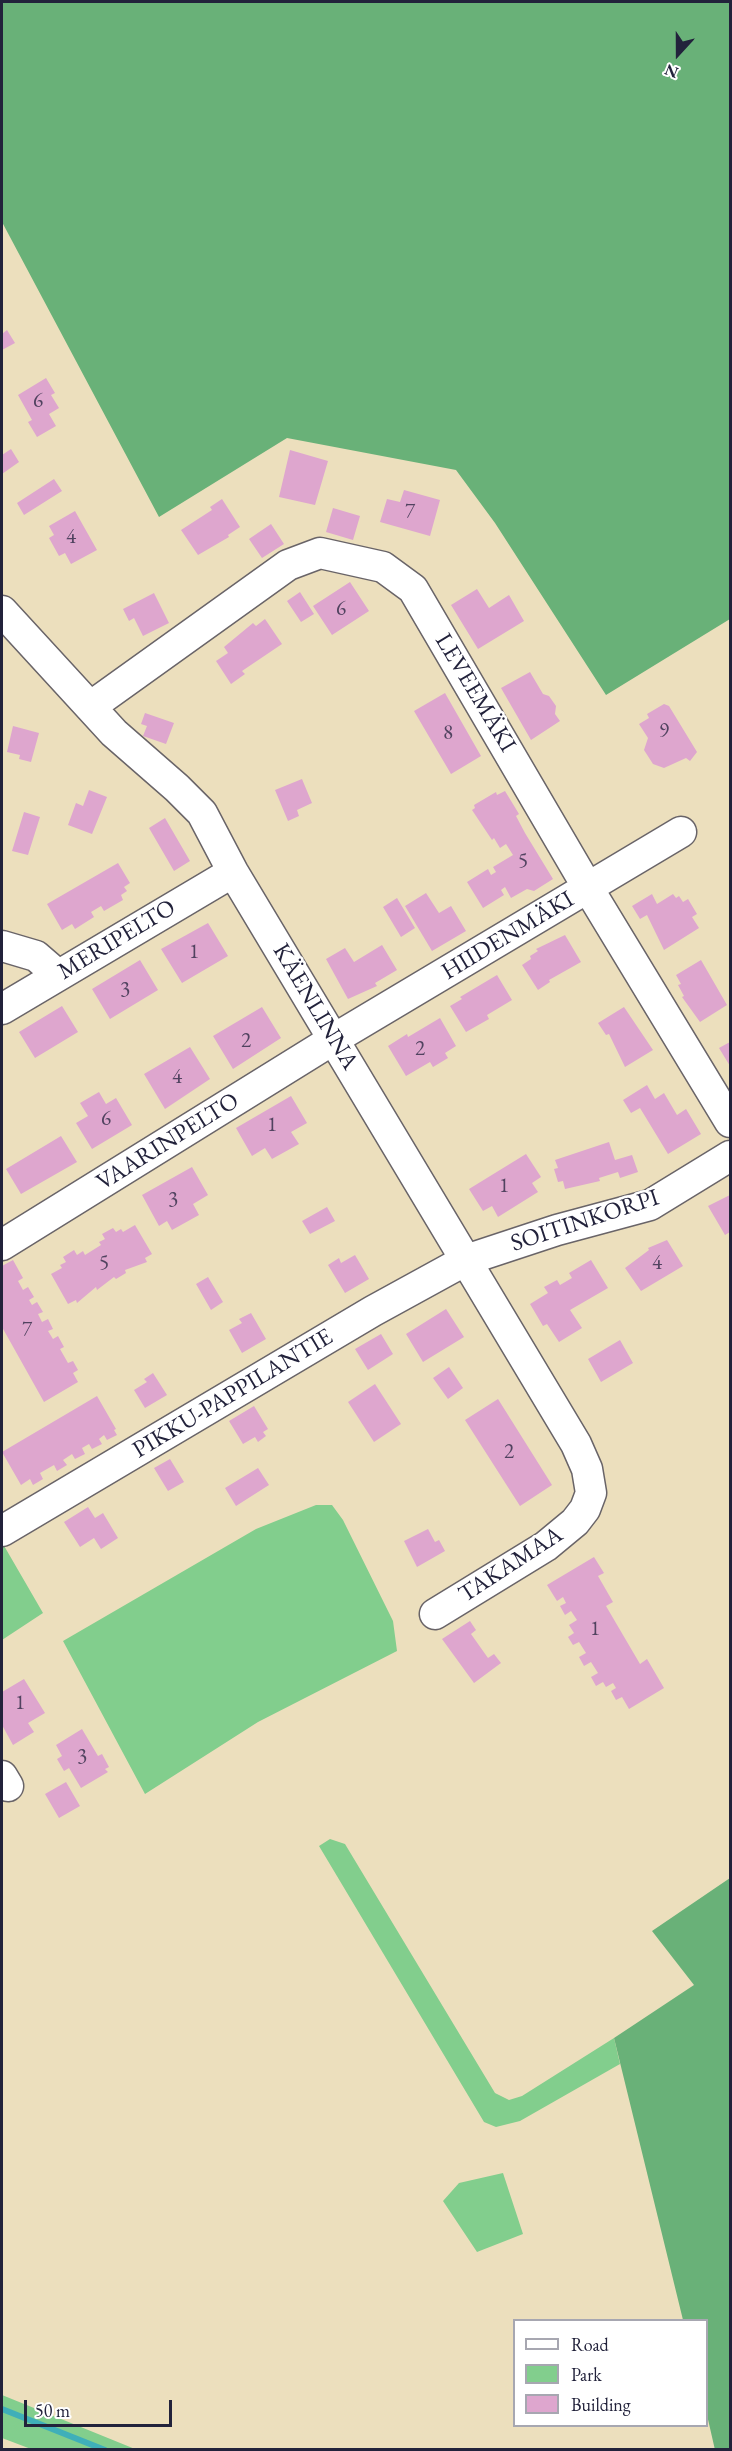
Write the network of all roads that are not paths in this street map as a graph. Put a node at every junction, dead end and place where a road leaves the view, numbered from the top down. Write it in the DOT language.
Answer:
graph roads {
  1 [pos="2,611"];
  2 [pos="90,707"];
  3 [pos="681,832"];
  4 [pos="233,872"];
  5 [pos="588,888"];
  6 [pos="2,946"];
  7 [pos="58,975"];
  8 [pos="2,1010"];
  9 [pos="334,1039"];
  10 [pos="730,1122"];
  11 [pos="730,1156"];
  12 [pos="2,1245"];
  13 [pos="466,1260"];
  14 [pos="576,1444"];
  15 [pos="2,1531"];
  16 [pos="435,1614"];
  1 -- 2 [label="street, KÄENLINNA"];
  2 -- 4 [label="street, KÄENLINNA"];
  2 -- 5 [label="street, LEVEEMÄKI"];
  3 -- 5 [label="street, HIIDENMÄKI"];
  4 -- 7 [label="street, MERIPELTO"];
  4 -- 9 [label="street, KÄENLINNA"];
  5 -- 9 [label="street, HIIDENMÄKI"];
  5 -- 10 [label="street, LEVEEMÄKI"];
  6 -- 7 [label="street"];
  7 -- 8 [label="street, MERIPELTO"];
  9 -- 12 [label="street, VAARINPELTO"];
  9 -- 13 [label="street, KÄENLINNA"];
  11 -- 13 [label="street, SOITINKORPI"];
  13 -- 14 [label="street, KÄENLINNA"];
  13 -- 15 [label="street, PIKKU-PAPPILANTIE"];
  14 -- 16 [label="street, TAKAMAA"];
}
